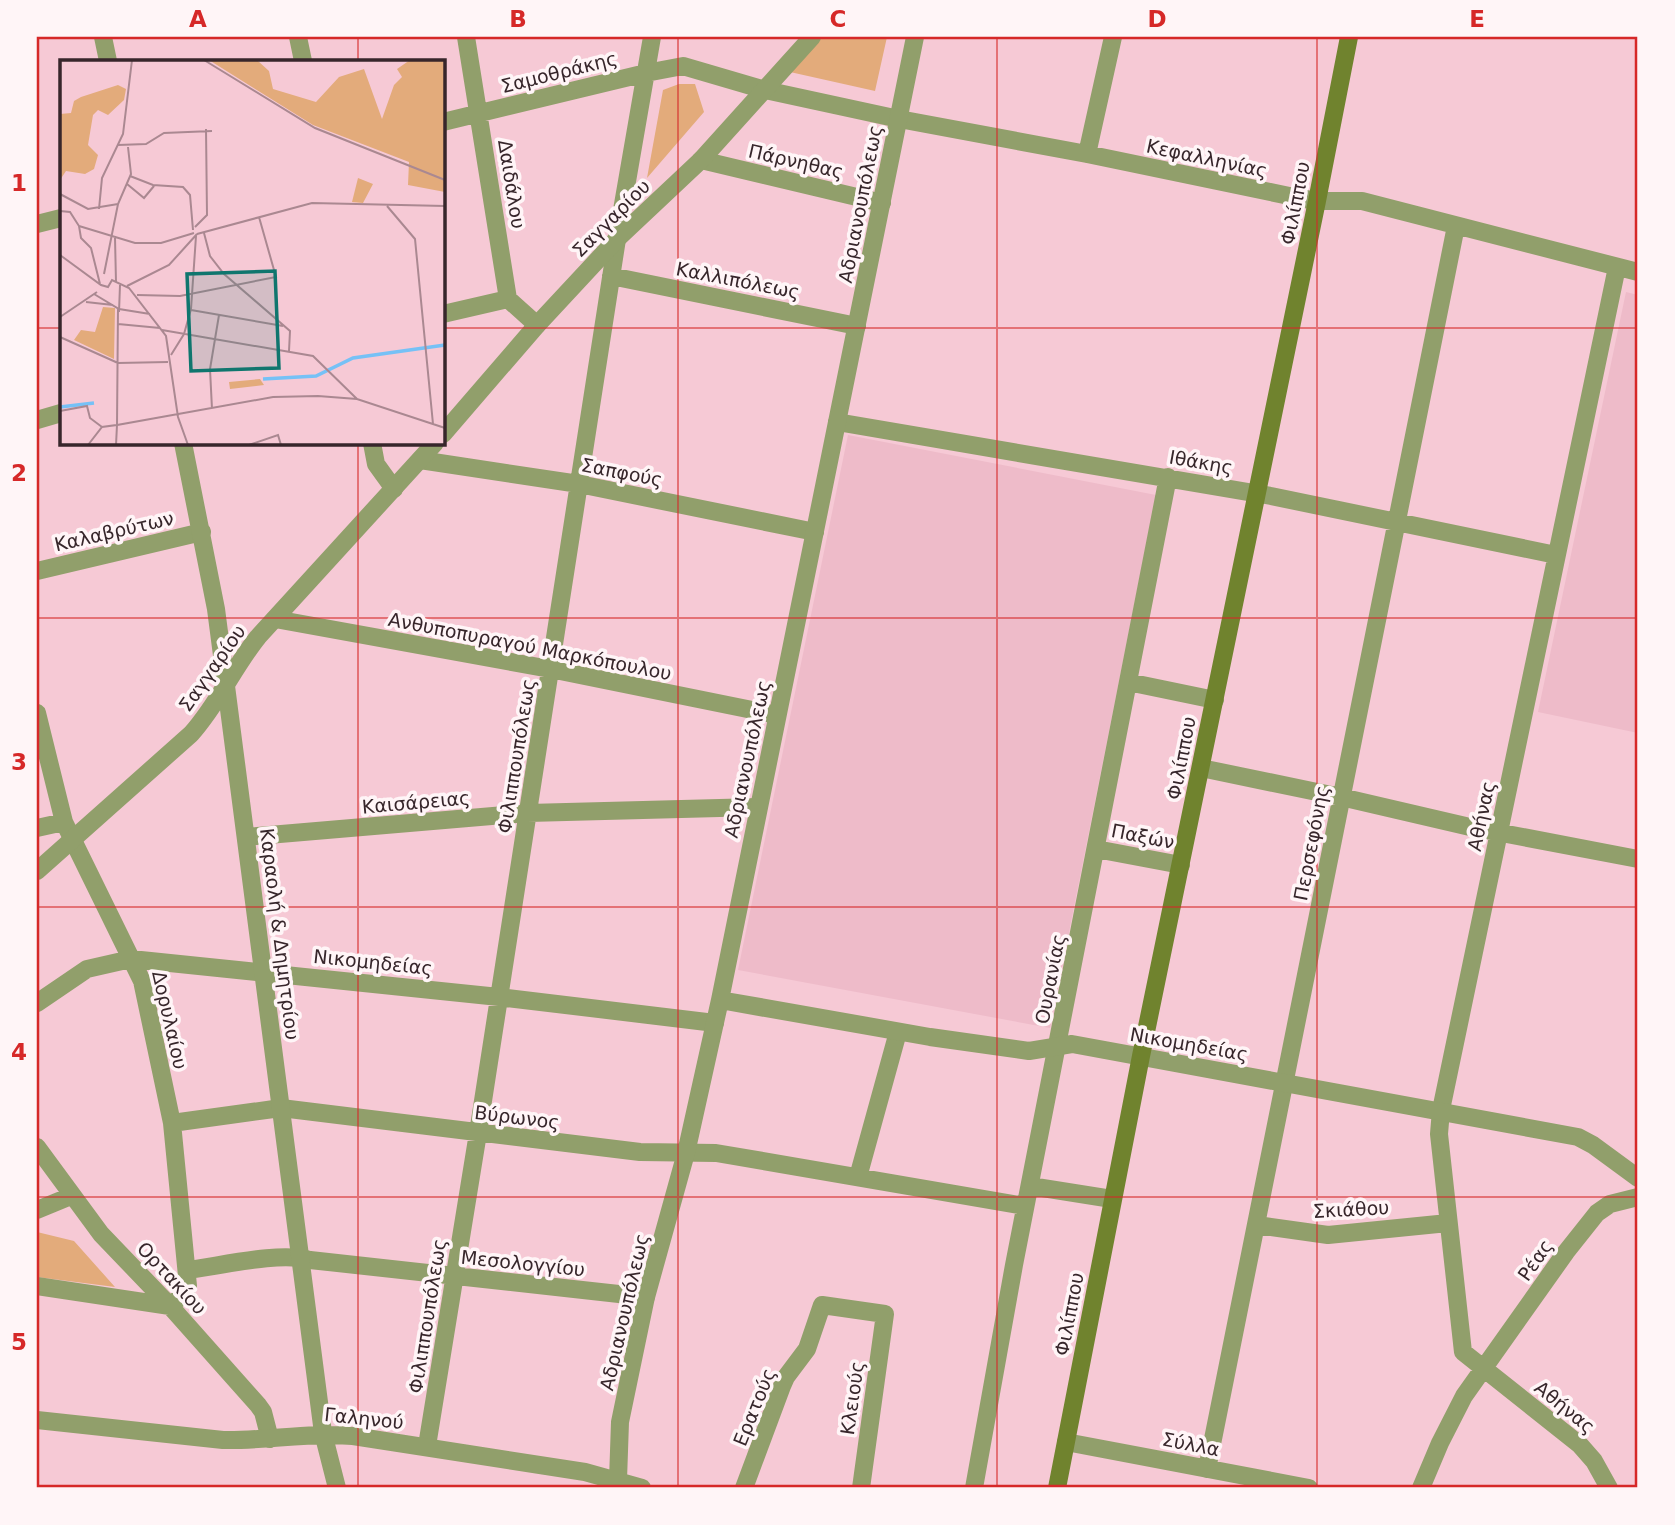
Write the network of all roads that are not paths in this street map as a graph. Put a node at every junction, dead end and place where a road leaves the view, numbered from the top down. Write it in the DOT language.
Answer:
graph roads {
  1 [pos="103,37"];
  2 [pos="298,37"];
  3 [pos="466,37"];
  4 [pos="652,37"];
  5 [pos="812,37"];
  6 [pos="915,37"];
  7 [pos="1113,37"];
  8 [pos="1349,37"];
  9 [pos="108,60"];
  10 [pos="303,60"];
  11 [pos="646,73"];
  12 [pos="765,90"];
  13 [pos="480,113"];
  14 [pos="899,119"];
  15 [pos="444,122"];
  16 [pos="1087,153"];
  17 [pos="701,160"];
  18 [pos="1317,201"];
  19 [pos="882,202"];
  20 [pos="60,218"];
  21 [pos="37,225"];
  22 [pos="1456,226"];
  23 [pos="617,239"];
  24 [pos="1617,267"];
  25 [pos="1638,272"];
  26 [pos="611,276"];
  27 [pos="508,299"];
  28 [pos="444,314"];
  29 [pos="537,325"];
  30 [pos="857,326"];
  31 [pos="60,413"];
  32 [pos="37,420"];
  33 [pos="837,422"];
  34 [pos="444,433"];
  35 [pos="183,444"];
  36 [pos="372,444"];
  37 [pos="434,444"];
  38 [pos="420,460"];
  39 [pos="1168,477"];
  40 [pos="579,484"];
  41 [pos="394,489"];
  42 [pos="1256,493"];
  43 [pos="1397,522"];
  44 [pos="202,532"];
  45 [pos="815,532"];
  46 [pos="1556,555"];
  47 [pos="37,571"];
  48 [pos="275,619"];
  49 [pos="550,669"];
  50 [pos="1128,682"];
  51 [pos="227,685"];
  52 [pos="1214,700"];
  53 [pos="37,713"];
  54 [pos="777,715"];
  55 [pos="1201,768"];
  56 [pos="1341,797"];
  57 [pos="758,807"];
  58 [pos="528,813"];
  59 [pos="64,822"];
  60 [pos="37,828"];
  61 [pos="1499,833"];
  62 [pos="246,837"];
  63 [pos="73,841"];
  64 [pos="1096,849"];
  65 [pos="1638,859"];
  66 [pos="1181,866"];
  67 [pos="37,871"];
  68 [pos="131,959"];
  69 [pos="264,972"];
  70 [pos="499,997"];
  71 [pos="720,1000"];
  72 [pos="37,1003"];
  73 [pos="715,1023"];
  74 [pos="898,1032"];
  75 [pos="1058,1045"];
  76 [pos="1141,1056"];
  77 [pos="1286,1083"];
  78 [pos="281,1108"];
  79 [pos="1441,1110"];
  80 [pos="172,1123"];
  81 [pos="478,1133"];
  82 [pos="37,1147"];
  83 [pos="686,1153"];
  84 [pos="858,1177"];
  85 [pos="1638,1178"];
  86 [pos="1030,1186"];
  87 [pos="71,1196"];
  88 [pos="1638,1197"];
  89 [pos="1112,1199"];
  90 [pos="1026,1206"];
  91 [pos="37,1210"];
  92 [pos="1448,1223"];
  93 [pos="1257,1225"];
  94 [pos="300,1257"];
  95 [pos="188,1270"];
  96 [pos="455,1276"];
  97 [pos="37,1286"];
  98 [pos="646,1297"];
  99 [pos="170,1306"];
  100 [pos="822,1306"];
  101 [pos="1483,1368"];
  102 [pos="37,1420"];
  103 [pos="323,1433"];
  104 [pos="270,1439"];
  105 [pos="1066,1443"];
  106 [pos="427,1446"];
  107 [pos="1207,1469"];
  108 [pos="1232,1481"];
  109 [pos="618,1484"];
  110 [pos="337,1488"];
  111 [pos="642,1488"];
  112 [pos="744,1488"];
  113 [pos="862,1488"];
  114 [pos="974,1488"];
  115 [pos="1057,1488"];
  116 [pos="1309,1488"];
  117 [pos="1421,1488"];
  118 [pos="1609,1488"];
  1 -- 9 [label="street"];
  2 -- 10 [label="street"];
  3 -- 13 [label="street, Δαιδάλου"];
  4 -- 11 [label="street, Φιλιππουπόλεως"];
  5 -- 12 [label="street, Σαγγαρίου"];
  6 -- 14 [label="street, Αδριανουπόλεως"];
  7 -- 16 [label="street"];
  8 -- 18 [label="main road, Φιλίππου"];
  11 -- 12 [label="street, Σαμοθράκης"];
  11 -- 13 [label="street, Σαμοθράκης"];
  11 -- 23 [label="street, Φιλιππουπόλεως"];
  12 -- 14 [label="street, Κεφαλληνίας"];
  12 -- 17 [label="street, Σαγγαρίου"];
  13 -- 15 [label="street, Σαμοθράκης"];
  13 -- 27 [label="street, Δαιδάλου"];
  14 -- 16 [label="street, Κεφαλληνίας"];
  14 -- 19 [label="street, Αδριανουπόλεως"];
  16 -- 18 [label="street, Κεφαλληνίας"];
  17 -- 19 [label="street, Πάρνηθας"];
  17 -- 23 [label="street, Σαγγαρίου"];
  18 -- 22 [label="street, Κεφαλληνίας"];
  18 -- 42 [label="main road, Φιλίππου"];
  19 -- 30 [label="street, Αδριανουπόλεως"];
  20 -- 21 [label="street"];
  22 -- 24 [label="street, Κεφαλληνίας"];
  22 -- 43 [label="street, Περσεφόνης"];
  23 -- 26 [label="street, Φιλιππουπόλεως"];
  23 -- 29 [label="street, Σαγγαρίου"];
  24 -- 25 [label="street, Κεφαλληνίας"];
  24 -- 46 [label="street, Αθήνας"];
  26 -- 30 [label="street, Καλλιπόλεως"];
  26 -- 40 [label="street, Φιλιππουπόλεως"];
  27 -- 28 [label="street"];
  27 -- 29 [label="street"];
  29 -- 34 [label="street, Σαγγαρίου"];
  30 -- 33 [label="street, Αδριανουπόλεως"];
  31 -- 32 [label="street"];
  33 -- 39 [label="street, Ιθάκης"];
  33 -- 45 [label="street, Αδριανουπόλεως"];
  35 -- 44 [label="street, Καραολή & Δημητρίου"];
  36 -- 41 [label="street"];
  37 -- 38 [label="street, Σαγγαρίου"];
  38 -- 40 [label="street, Σαπφούς"];
  38 -- 41 [label="street, Σαγγαρίου"];
  39 -- 42 [label="street, Ιθάκης"];
  39 -- 50 [label="street, Ουρανίας"];
  40 -- 45 [label="street, Σαπφούς"];
  40 -- 49 [label="street, Φιλιππουπόλεως"];
  41 -- 48 [label="street, Σαγγαρίου"];
  42 -- 43 [label="street, Ιθάκης"];
  42 -- 52 [label="main road, Φιλίππου"];
  43 -- 46 [label="street, Ιθάκης"];
  43 -- 56 [label="street, Περσεφόνης"];
  44 -- 47 [label="street, Καλαβρύτων"];
  44 -- 51 [label="street, Καραολή & Δημητρίου"];
  45 -- 54 [label="street, Αδριανουπόλεως"];
  46 -- 61 [label="street, Αθήνας"];
  48 -- 49 [label="street, Ανθυποπυραγού Μαρκόπουλου"];
  48 -- 51 [label="street, Σαγγαρίου"];
  49 -- 54 [label="street, Ανθυποπυραγού Μαρκόπουλου"];
  49 -- 58 [label="street, Φιλιππουπόλεως"];
  50 -- 52 [label="street"];
  50 -- 64 [label="street, Ουρανίας"];
  51 -- 62 [label="street, Καραολή & Δημητρίου"];
  51 -- 63 [label="street, Σαγγαρίου"];
  52 -- 55 [label="main road, Φιλίππου"];
  53 -- 59 [label="street, Δορυλαίου"];
  54 -- 57 [label="street, Αδριανουπόλεως"];
  55 -- 56 [label="street"];
  55 -- 66 [label="main road, Φιλίππου"];
  56 -- 61 [label="street"];
  56 -- 77 [label="street, Περσεφόνης"];
  57 -- 58 [label="street, Καισάρειας"];
  57 -- 71 [label="street, Αδριανουπόλεως"];
  58 -- 62 [label="street, Καισάρειας"];
  58 -- 70 [label="street, Φιλιππουπόλεως"];
  59 -- 60 [label="street"];
  59 -- 63 [label="street, Δορυλαίου"];
  61 -- 65 [label="street"];
  61 -- 79 [label="street, Αθήνας"];
  62 -- 69 [label="street, Καραολή & Δημητρίου"];
  63 -- 67 [label="street, Σαγγαρίου"];
  63 -- 68 [label="street, Δορυλαίου"];
  64 -- 66 [label="street, Παξών"];
  64 -- 75 [label="street, Ουρανίας"];
  66 -- 76 [label="main road, Φιλίππου"];
  68 -- 69 [label="street, Νικομηδείας"];
  68 -- 72 [label="street, Νικομηδείας"];
  68 -- 80 [label="street, Δορυλαίου"];
  69 -- 70 [label="street, Νικομηδείας"];
  69 -- 78 [label="street, Καραολή & Δημητρίου"];
  70 -- 73 [label="street, Νικομηδείας"];
  70 -- 81 [label="street, Φιλιππουπόλεως"];
  71 -- 73 [label="street, Αδριανουπόλεως"];
  71 -- 74 [label="street, Νικομηδείας"];
  73 -- 83 [label="street, Αδριανουπόλεως"];
  74 -- 75 [label="street, Νικομηδείας"];
  74 -- 84 [label="street"];
  75 -- 76 [label="street, Νικομηδείας"];
  75 -- 86 [label="street, Ουρανίας"];
  76 -- 77 [label="street, Νικομηδείας"];
  76 -- 89 [label="main road, Φιλίππου"];
  77 -- 79 [label="street, Νικομηδείας"];
  77 -- 93 [label="street, Περσεφόνης"];
  78 -- 80 [label="street, Βύρωνος"];
  78 -- 81 [label="street, Βύρωνος"];
  78 -- 94 [label="street, Καραολή & Δημητρίου"];
  79 -- 85 [label="street, Νικομηδείας"];
  79 -- 92 [label="street, Αθήνας"];
  80 -- 95 [label="street, Δορυλαίου"];
  81 -- 83 [label="street, Βύρωνος"];
  81 -- 96 [label="street, Φιλιππουπόλεως"];
  82 -- 87 [label="street, Ορτακίου"];
  83 -- 84 [label="street, Βύρωνος"];
  83 -- 98 [label="street, Αδριανουπόλεως"];
  84 -- 90 [label="street, Βύρωνος"];
  86 -- 89 [label="street"];
  86 -- 90 [label="street, Ουρανίας"];
  87 -- 91 [label="street"];
  87 -- 99 [label="street, Ορτακίου"];
  88 -- 101 [label="street, Ρέας"];
  89 -- 105 [label="main road, Φιλίππου"];
  90 -- 114 [label="street, Ουρανίας"];
  92 -- 93 [label="street, Σκιάθου"];
  92 -- 101 [label="street, Αθήνας"];
  93 -- 107 [label="street, Περσεφόνης"];
  94 -- 95 [label="street, Μεσολογγίου"];
  94 -- 96 [label="street, Μεσολογγίου"];
  94 -- 103 [label="street, Καραολή & Δημητρίου"];
  95 -- 99 [label="street, Δορυλαίου"];
  96 -- 98 [label="street, Μεσολογγίου"];
  96 -- 106 [label="street, Φιλιππουπόλεως"];
  97 -- 99 [label="street"];
  98 -- 109 [label="street, Αδριανουπόλεως"];
  99 -- 104 [label="street, Ορτακίου"];
  100 -- 112 [label="street, Ερατούς"];
  100 -- 113 [label="street, Κλειούς"];
  101 -- 117 [label="street"];
  101 -- 118 [label="street, Αθήνας"];
  102 -- 104 [label="street, Γαληνού"];
  103 -- 104 [label="street, Γαληνού"];
  103 -- 106 [label="street, Γαληνού"];
  103 -- 110 [label="street, Καραολή & Δημητρίου"];
  105 -- 107 [label="street, Σύλλα"];
  105 -- 115 [label="main road, Φιλίππου"];
  106 -- 109 [label="street, Γαληνού"];
  107 -- 108 [label="street, Σύλλα"];
  108 -- 116 [label="street, Σύλλα"];
  109 -- 111 [label="street, Γαληνού"];
}
